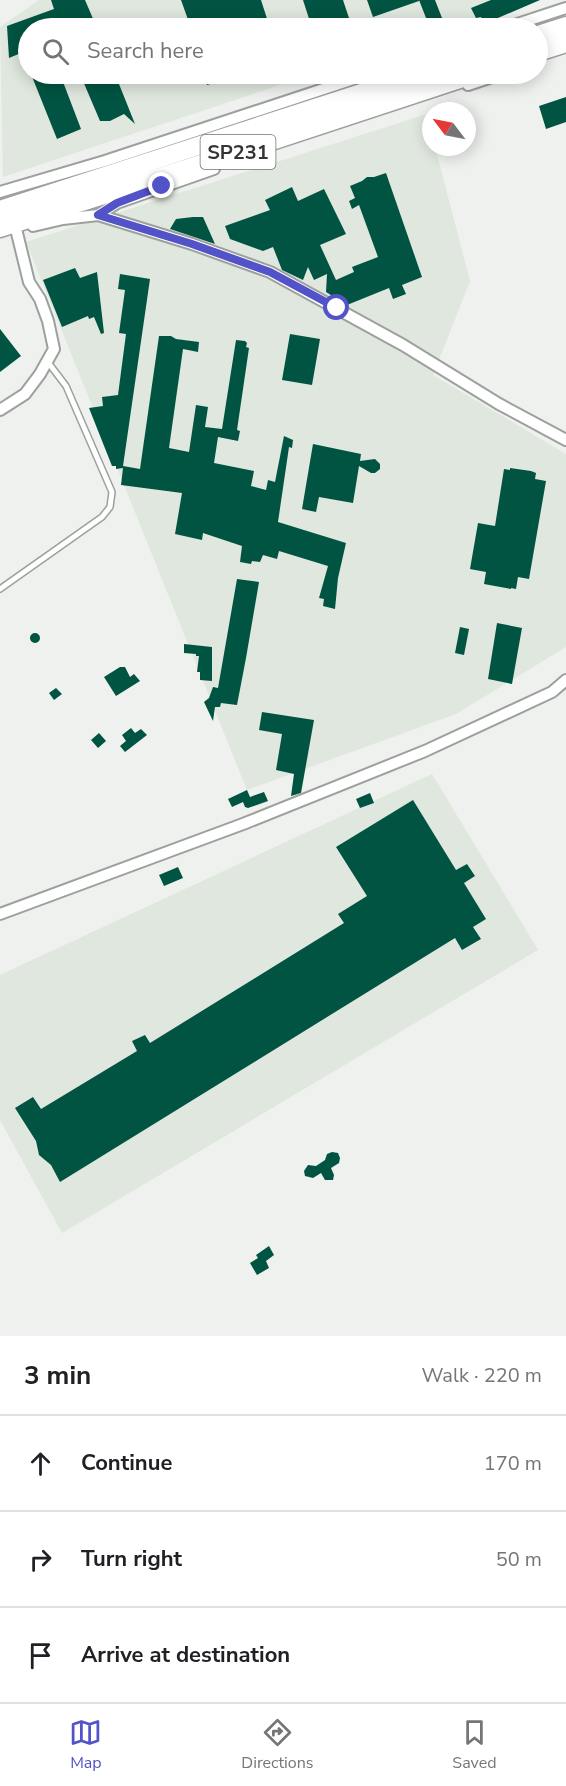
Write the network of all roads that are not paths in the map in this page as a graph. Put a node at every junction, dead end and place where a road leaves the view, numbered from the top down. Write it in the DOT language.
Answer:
graph roads {
  1 [pos="566,8"];
  2 [pos="536,18"];
  3 [pos="566,26"];
  4 [pos="548,32"];
  5 [pos="566,43"];
  6 [pos="548,49"];
  7 [pos="566,52"];
  8 [pos="548,58"];
  9 [pos="339,84"];
  10 [pos="389,84"];
  11 [pos="445,84"];
  12 [pos="471,84"];
  13 [pos="0,192"];
  14 [pos="0,210"];
  15 [pos="98,215"];
  16 [pos="8,229"];
  17 [pos="0,232"];
  18 [pos="47,361"];
  19 [pos="0,410"];
  20 [pos="566,440"];
  21 [pos="0,589"];
  22 [pos="566,680"];
  23 [pos="0,914"];
  1 -- 2 [label="street"];
  3 -- 4 [label="highway"];
  5 -- 6 [label="highway"];
  7 -- 8 [label="street"];
  9 -- 13 [label="street, SP231"];
  10 -- 14 [label="highway, SP231"];
  11 -- 16 [label="highway, SP231"];
  12 -- 15 [label="street"];
  15 -- 16 [label="street"];
  15 -- 20 [label="street"];
  16 -- 17 [label="street"];
  16 -- 18 [label="street"];
  18 -- 19 [label="street"];
  18 -- 21 [label="lane"];
  22 -- 23 [label="street"];
}
